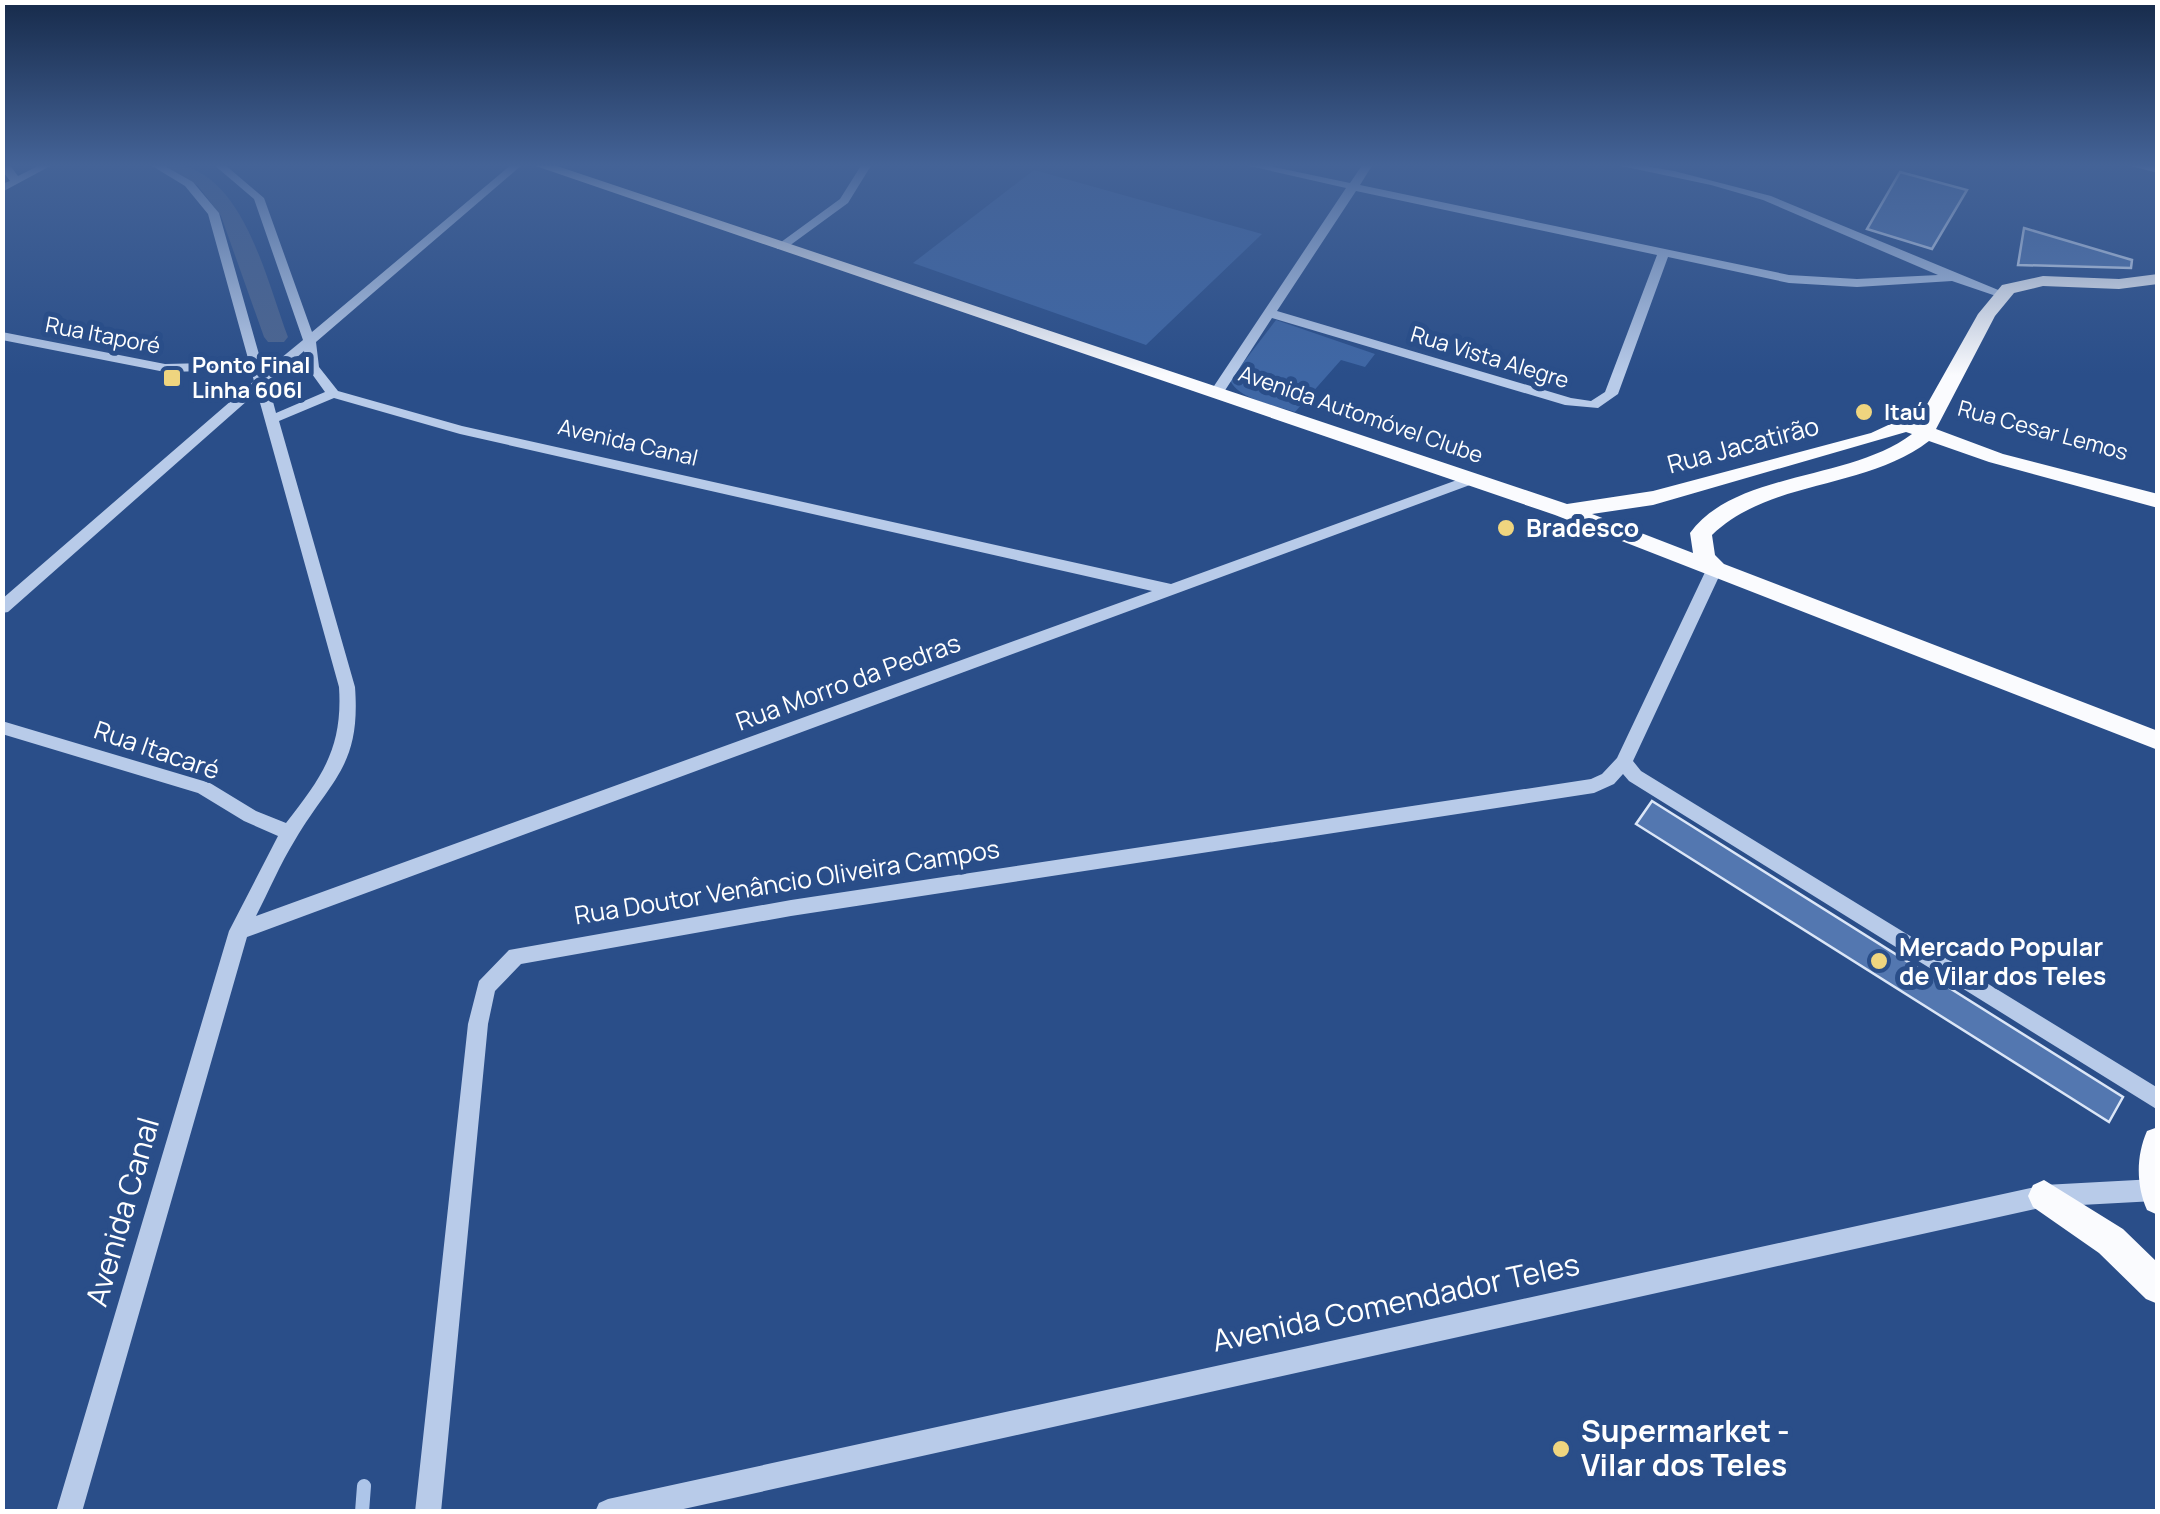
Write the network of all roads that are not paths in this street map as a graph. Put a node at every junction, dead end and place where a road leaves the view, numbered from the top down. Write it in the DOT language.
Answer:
graph roads {
  1 [pos="219,235"];
  2 [pos="270,235"];
  3 [pos="434,235"];
  4 [pos="744,235"];
  5 [pos="799,235"];
  6 [pos="1321,235"];
  7 [pos="1571,235"];
  8 [pos="1850,235"];
  9 [pos="780,247"];
  10 [pos="1663,255"];
  11 [pos="1948,278"];
  12 [pos="2158,280"];
  13 [pos="2120,284"];
  14 [pos="2158,290"];
  15 [pos="2002,294"];
  16 [pos="1270,313"];
  17 [pos="2,336"];
  18 [pos="304,345"];
  19 [pos="255,366"];
  20 [pos="265,378"];
  21 [pos="1217,392"];
  22 [pos="333,394"];
  23 [pos="277,418"];
  24 [pos="1923,423"];
  25 [pos="1474,479"];
  26 [pos="2158,487"];
  27 [pos="1688,488"];
  28 [pos="2158,501"];
  29 [pos="1562,510"];
  30 [pos="1724,512"];
  31 [pos="1715,568"];
  32 [pos="1174,590"];
  33 [pos="2,608"];
  34 [pos="2,726"];
  35 [pos="2158,741"];
  36 [pos="1624,762"];
  37 [pos="290,833"];
  38 [pos="239,930"];
  39 [pos="2158,1100"];
  40 [pos="2158,1142"];
  41 [pos="2157,1193"];
  42 [pos="2044,1196"];
  43 [pos="2158,1286"];
  44 [pos="69,1512"];
  45 [pos="428,1512"];
  46 [pos="608,1512"];
  1 -- 19 [label="street"];
  2 -- 18 [label="street"];
  3 -- 18 [label="street"];
  4 -- 9 [label="main road, Avenida Automóvel Clube"];
  5 -- 9 [label="street"];
  6 -- 16 [label="street"];
  7 -- 10 [label="street"];
  8 -- 11 [label="street"];
  9 -- 21 [label="main road, Avenida Automóvel Clube"];
  10 -- 11 [label="street"];
  10 -- 16 [label="street, Rua Vista Alegre"];
  11 -- 15 [label="street"];
  12 -- 13 [label="main road"];
  13 -- 14 [label="main road"];
  13 -- 15 [label="main road"];
  15 -- 24 [label="main road"];
  16 -- 21 [label="street"];
  17 -- 19 [label="street, Rua Itaporé"];
  18 -- 20 [label="street"];
  18 -- 22 [label="street"];
  19 -- 20 [label="street"];
  20 -- 23 [label="street"];
  20 -- 33 [label="street"];
  21 -- 25 [label="main road, Avenida Automóvel Clube"];
  22 -- 23 [label="street"];
  22 -- 32 [label="street, Avenida Canal"];
  23 -- 37 [label="street"];
  24 -- 26 [label="main road, Rua Cesar Lemos"];
  24 -- 27 [label="main road, Rua Jacatirão"];
  24 -- 28 [label="main road, Rua Cesar Lemos"];
  24 -- 30 [label="main road"];
  25 -- 29 [label="main road, Avenida Automóvel Clube"];
  25 -- 32 [label="street, Rua Morro da Pedras"];
  27 -- 29 [label="main road, Rua Jacatirão"];
  27 -- 30 [label="main road"];
  29 -- 31 [label="main road, Avenida Automóvel Clube"];
  30 -- 31 [label="main road"];
  31 -- 35 [label="main road, Avenida Automóvel Clube"];
  31 -- 36 [label="street"];
  32 -- 38 [label="street, Rua Morro da Pedras"];
  34 -- 37 [label="street, Rua Itacaré"];
  36 -- 39 [label="street"];
  36 -- 45 [label="street, Rua Doutor Venâncio Oliveira Campos"];
  37 -- 38 [label="street"];
  38 -- 44 [label="street, Avenida Canal"];
  40 -- 41 [label="main road, Avenida Comendador Teles"];
  41 -- 42 [label="street, Avenida Comendador Teles"];
  42 -- 43 [label="main road"];
  42 -- 46 [label="street, Avenida Comendador Teles"];
}
